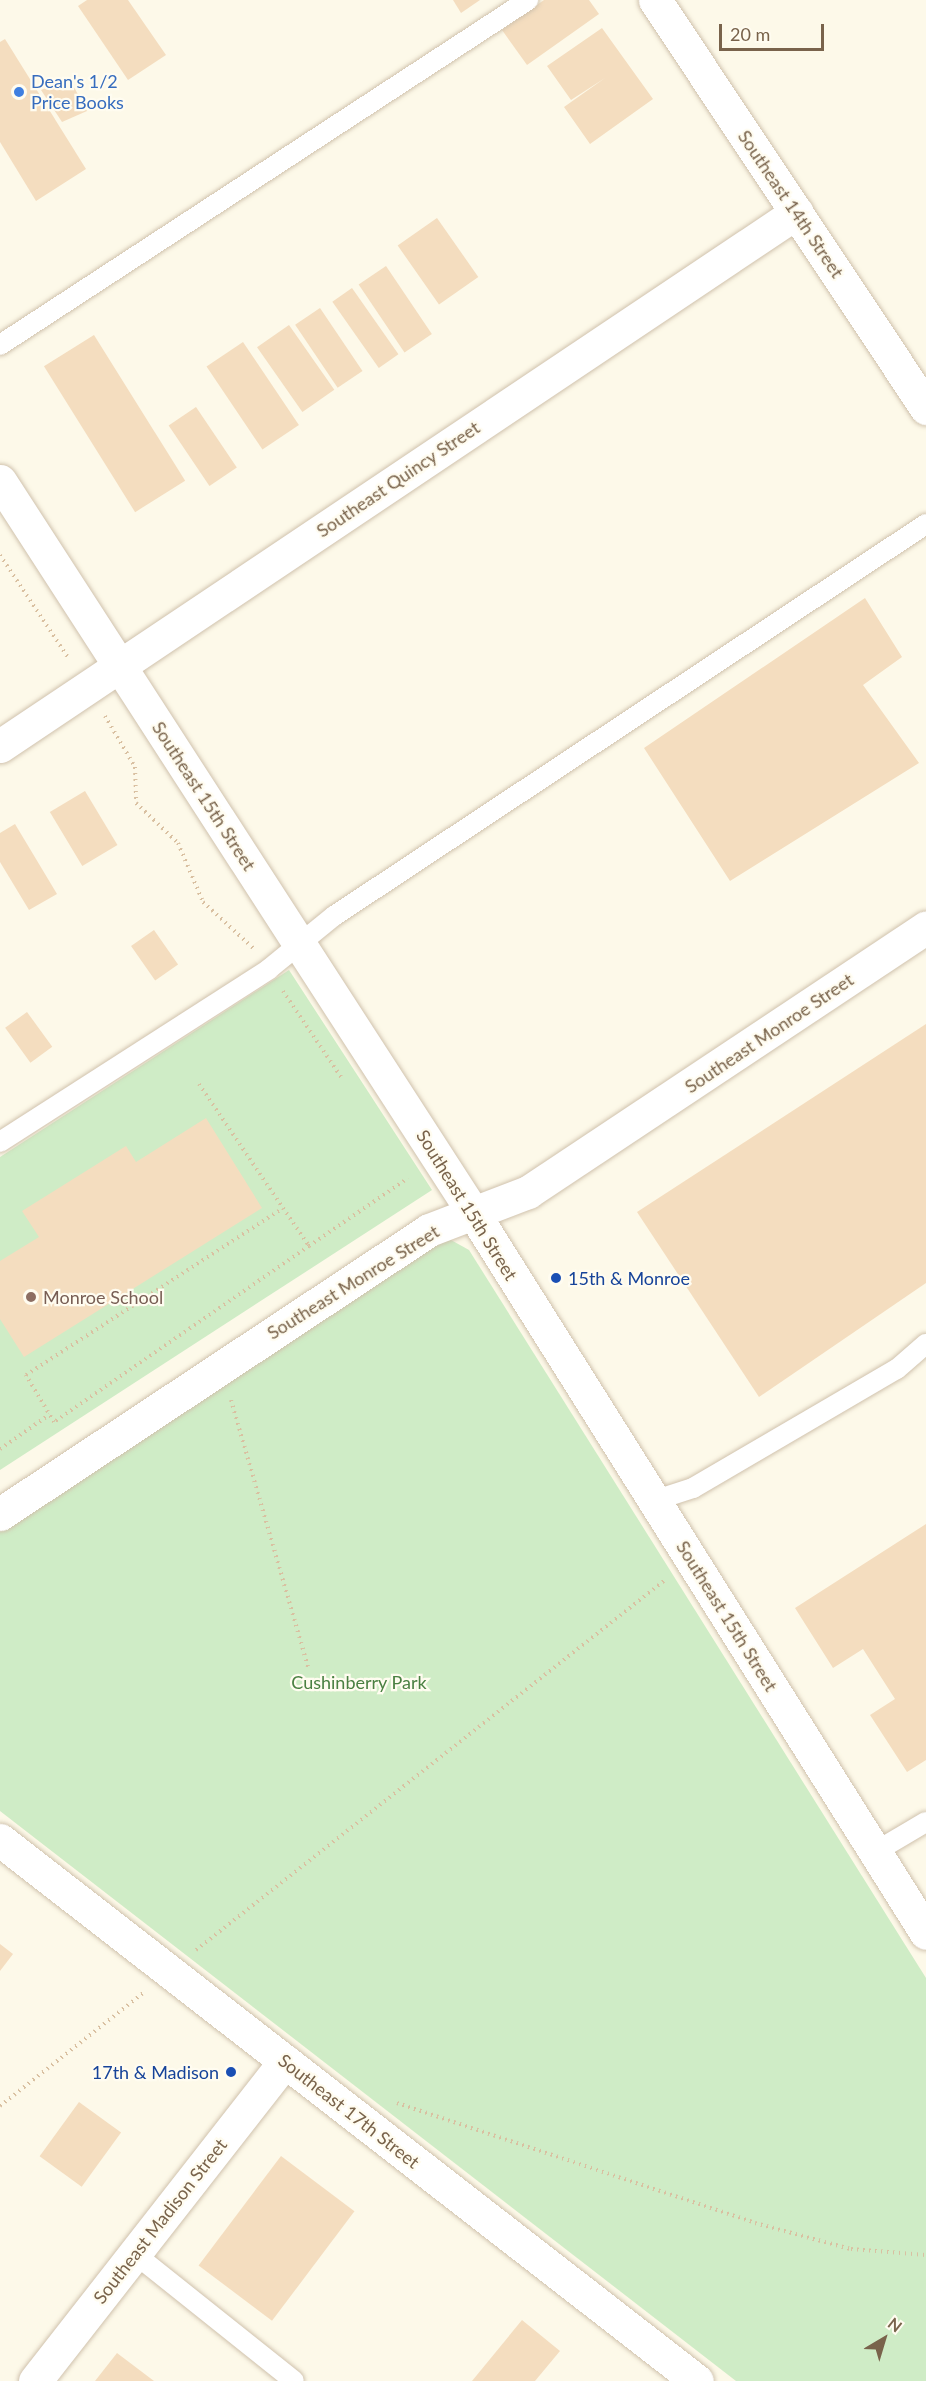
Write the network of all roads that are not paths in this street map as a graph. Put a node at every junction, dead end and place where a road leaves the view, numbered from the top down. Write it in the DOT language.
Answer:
graph roads {
  1 [pos="528,0"];
  2 [pos="655,0"];
  3 [pos="797,212"];
  4 [pos="0,345"];
  5 [pos="926,408"];
  6 [pos="0,481"];
  7 [pos="926,524"];
  8 [pos="120,664"];
  9 [pos="0,746"];
  10 [pos="926,928"];
  11 [pos="300,944"];
  12 [pos="0,1142"];
  13 [pos="474,1214"];
  14 [pos="926,1344"];
  15 [pos="653,1500"];
  16 [pos="0,1514"];
  17 [pos="926,1822"];
  18 [pos="0,1840"];
  19 [pos="875,1852"];
  20 [pos="926,1934"];
  21 [pos="285,2061"];
  22 [pos="135,2254"];
  23 [pos="35,2381"];
  24 [pos="294,2381"];
  25 [pos="697,2381"];
  1 -- 4 [label="lane"];
  2 -- 3 [label="street, Southeast 14th Street"];
  3 -- 5 [label="street, Southeast 14th Street"];
  3 -- 8 [label="street, Southeast Quincy Street"];
  6 -- 8 [label="street, Southeast 15th Street"];
  7 -- 11 [label="lane"];
  8 -- 9 [label="street, Southeast Quincy Street"];
  8 -- 11 [label="street, Southeast 15th Street"];
  10 -- 13 [label="street, Southeast Monroe Street"];
  11 -- 12 [label="lane"];
  11 -- 13 [label="street, Southeast 15th Street"];
  13 -- 15 [label="street, Southeast 15th Street"];
  13 -- 16 [label="street, Southeast Monroe Street"];
  14 -- 15 [label="lane"];
  15 -- 19 [label="street, Southeast 15th Street"];
  17 -- 19 [label="lane"];
  18 -- 21 [label="street, Southeast 17th Street"];
  19 -- 20 [label="street, Southeast 15th Street"];
  21 -- 22 [label="street, Southeast Madison Street"];
  21 -- 25 [label="street, Southeast 17th Street"];
  22 -- 23 [label="street, Southeast Madison Street"];
  22 -- 24 [label="lane"];
}
